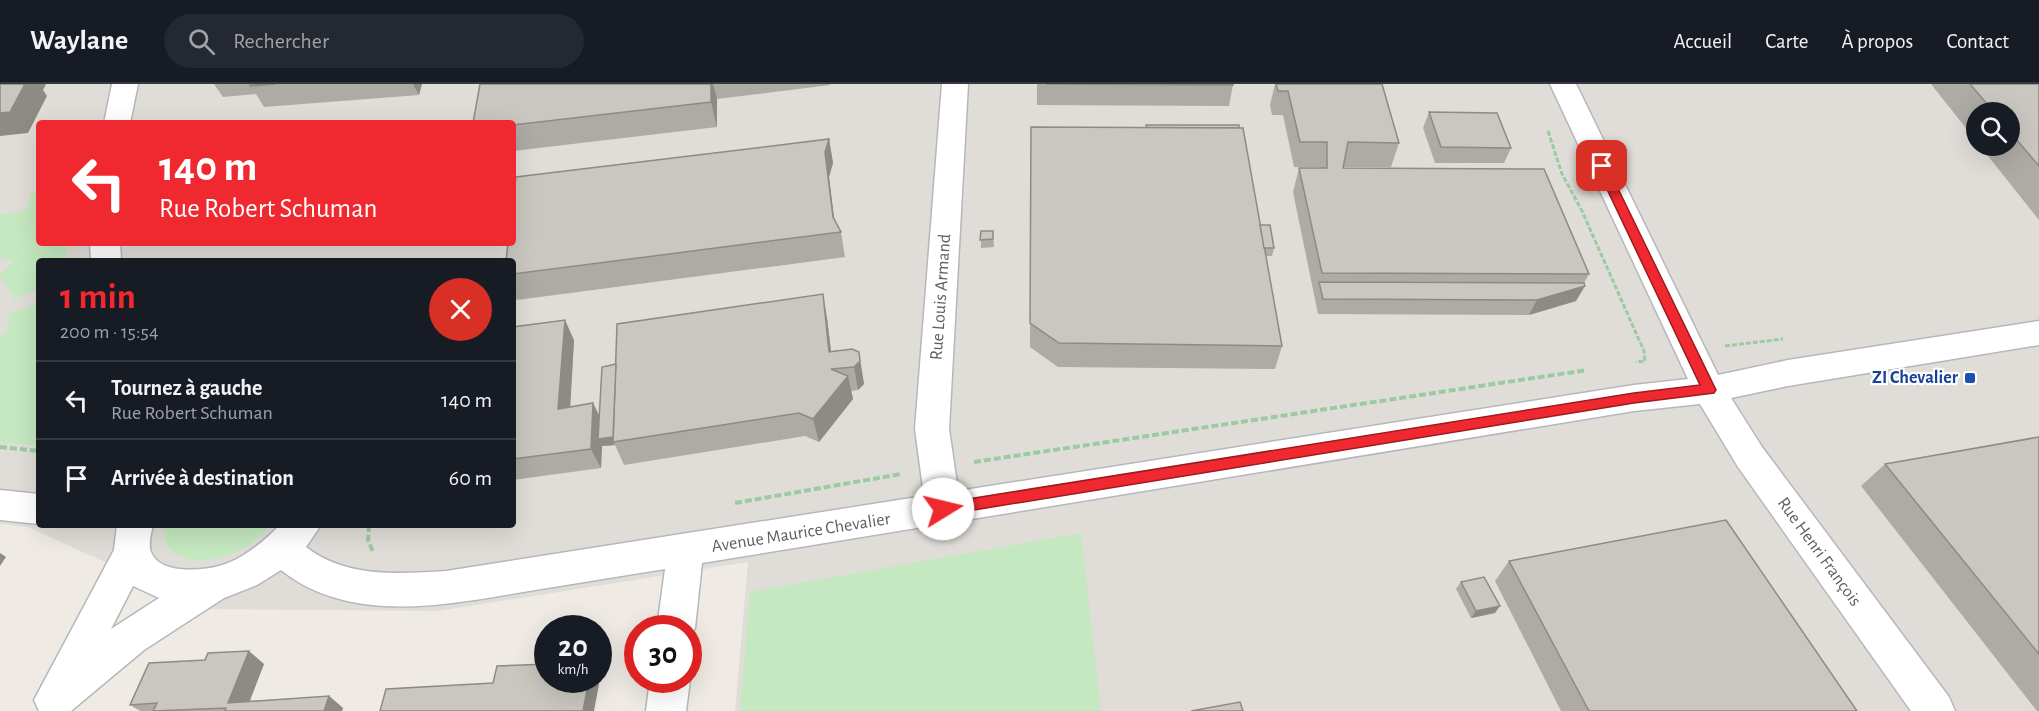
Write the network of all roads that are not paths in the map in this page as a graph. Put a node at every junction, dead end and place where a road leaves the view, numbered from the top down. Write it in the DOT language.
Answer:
graph roads {
  1 [pos="125,84"];
  2 [pos="955,84"];
  3 [pos="1563,84"];
  4 [pos="118,120"];
  5 [pos="2039,333"];
  6 [pos="1709,390"];
  7 [pos="0,505"];
  8 [pos="36,509"];
  9 [pos="943,509"];
  10 [pos="292,537"];
  11 [pos="133,539"];
  12 [pos="685,552"];
  13 [pos="213,584"];
  14 [pos="678,615"];
  15 [pos="668,693"];
  16 [pos="50,706"];
  17 [pos="666,711"];
  18 [pos="1935,711"];
  1 -- 4 [label="street"];
  2 -- 9 [label="street, Rue Louis Armand"];
  3 -- 6 [label="street, Rue Henri François"];
  5 -- 6 [label="street, Avenue Maurice Chevalier"];
  6 -- 9 [label="street, Avenue Maurice Chevalier"];
  6 -- 18 [label="street, Rue Henri François"];
  7 -- 8 [label="street"];
  9 -- 12 [label="street, Avenue Maurice Chevalier"];
  10 -- 12 [label="street, Avenue Maurice Chevalier"];
  10 -- 13 [label="street"];
  11 -- 13 [label="street"];
  11 -- 16 [label="street"];
  12 -- 14 [label="street"];
  13 -- 16 [label="street"];
  15 -- 17 [label="street"];
}
